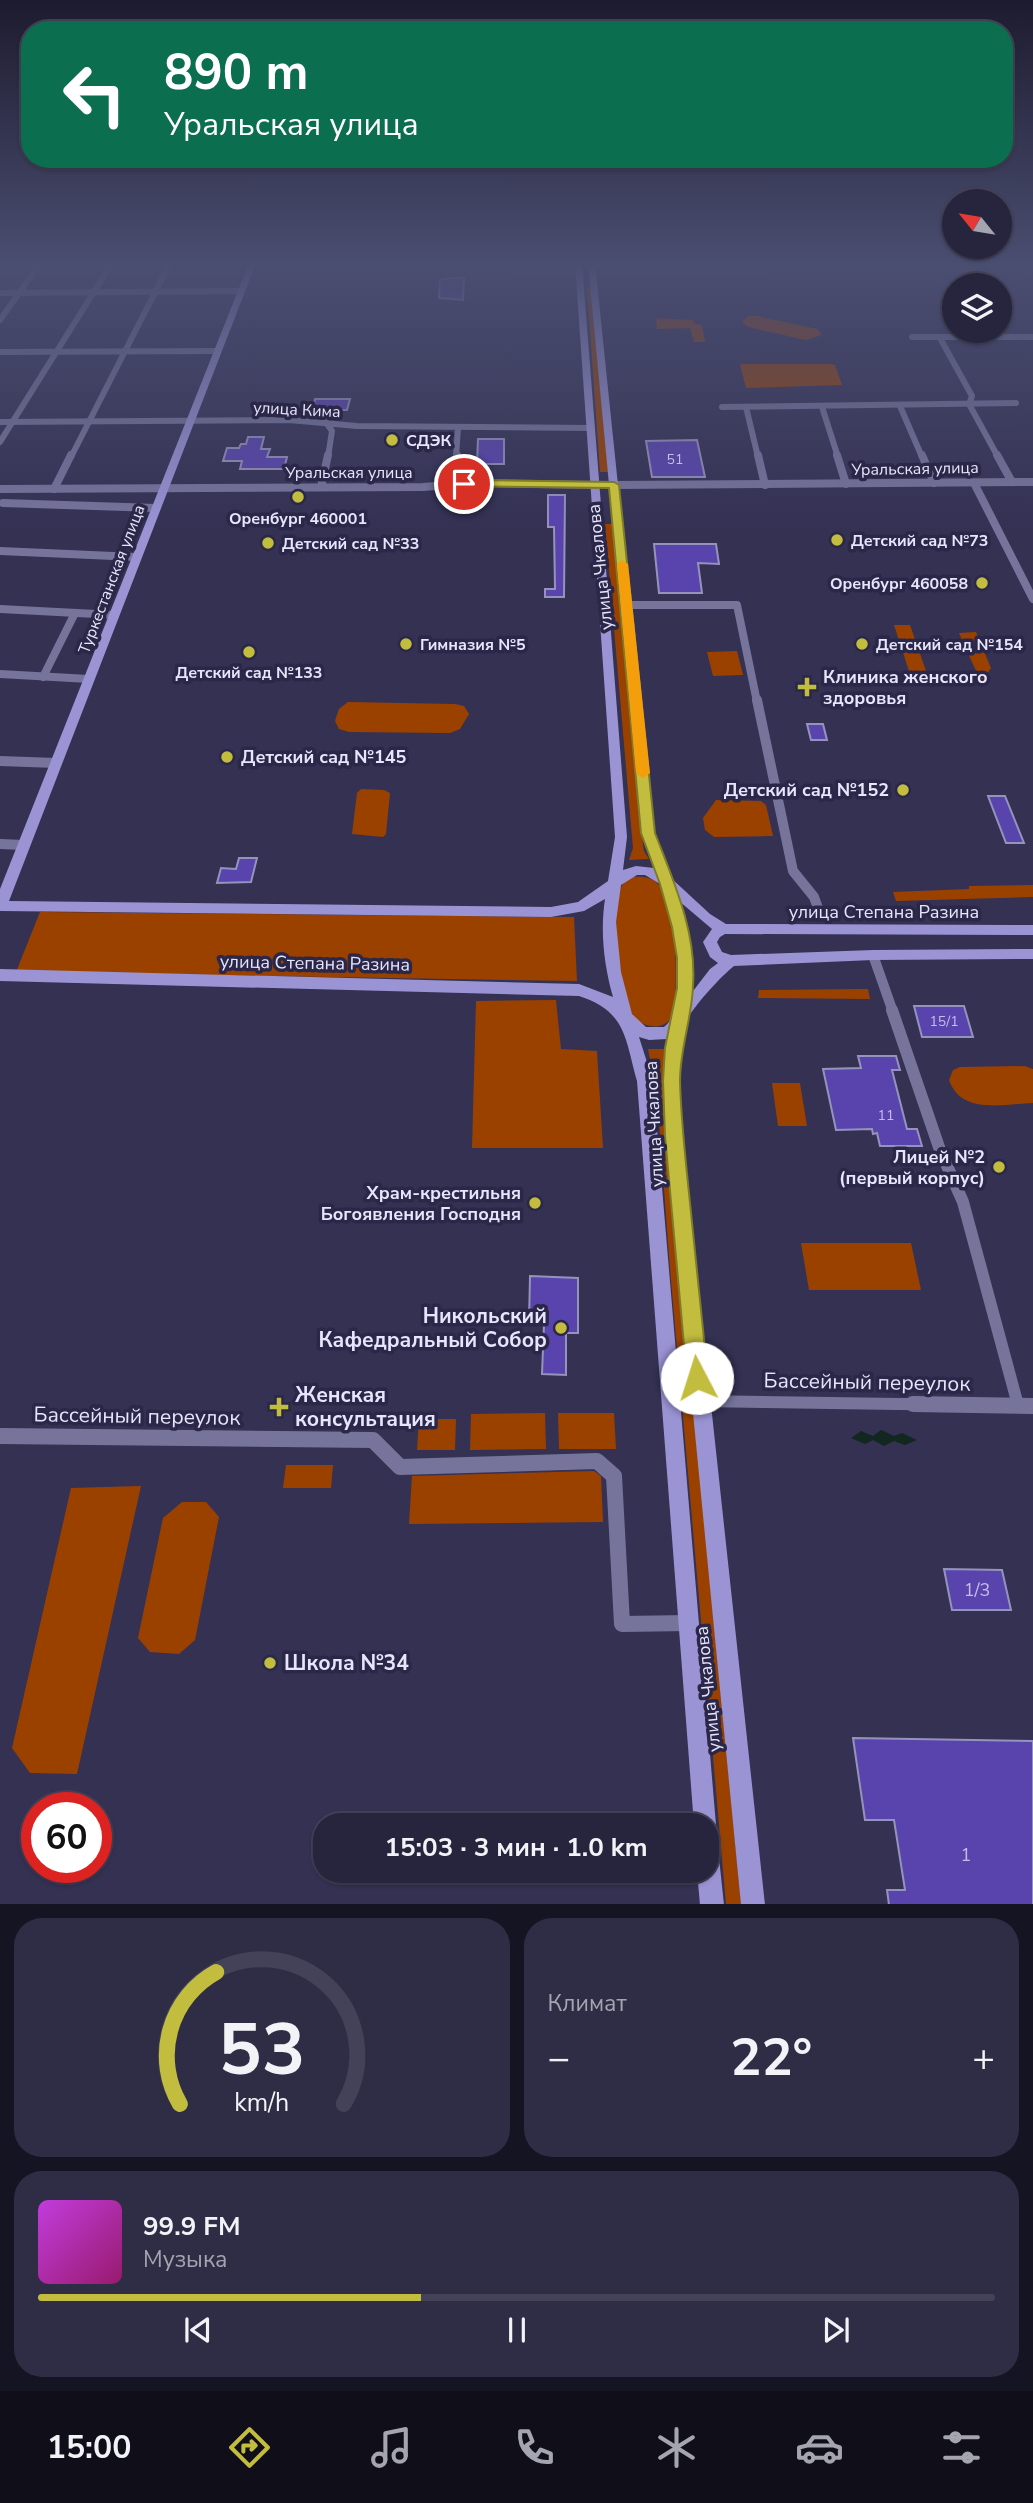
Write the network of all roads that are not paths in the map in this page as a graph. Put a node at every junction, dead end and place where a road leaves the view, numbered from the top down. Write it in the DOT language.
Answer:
graph roads {
  1 [pos="125,351"];
  2 [pos="218,351"];
  3 [pos="56,352"];
  4 [pos="589,352"];
  5 [pos="596,352"];
  6 [pos="948,352"];
  7 [pos="1016,403"];
  8 [pos="969,404"];
  9 [pos="900,406"];
  10 [pos="722,407"];
  11 [pos="746,407"];
  12 [pos="822,407"];
  13 [pos="190,421"];
  14 [pos="0,422"];
  15 [pos="13,422"];
  16 [pos="89,422"];
  17 [pos="326,422"];
  18 [pos="346,425"];
  19 [pos="458,427"];
  20 [pos="592,428"];
  21 [pos="332,437"];
  22 [pos="0,442"];
  23 [pos="1012,482"];
  24 [pos="1033,482"];
  25 [pos="934,483"];
  26 [pos="974,483"];
  27 [pos="455,484"];
  28 [pos="596,485"];
  29 [pos="614,485"];
  30 [pos="765,485"];
  31 [pos="846,485"];
  32 [pos="163,487"];
  33 [pos="321,487"];
  34 [pos="0,489"];
  35 [pos="15,489"];
  36 [pos="54,489"];
  37 [pos="2,504"];
  38 [pos="156,508"];
  39 [pos="598,522"];
  40 [pos="617,522"];
  41 [pos="0,551"];
  42 [pos="136,557"];
  43 [pos="1033,599"];
  44 [pos="627,605"];
  45 [pos="0,609"];
  46 [pos="75,613"];
  47 [pos="115,615"];
  48 [pos="0,674"];
  49 [pos="43,677"];
  50 [pos="89,679"];
  51 [pos="0,761"];
  52 [pos="56,762"];
  53 [pos="0,844"];
  54 [pos="24,845"];
  55 [pos="668,884"];
  56 [pos="613,885"];
  57 [pos="0,906"];
  58 [pos="818,908"];
  59 [pos="724,929"];
  60 [pos="1033,930"];
  61 [pos="1033,954"];
  62 [pos="873,955"];
  63 [pos="731,961"];
  64 [pos="0,975"];
  65 [pos="622,1014"];
  66 [pos="680,1019"];
  67 [pos="699,1401"];
  68 [pos="1018,1405"];
  69 [pos="1033,1406"];
  70 [pos="0,1436"];
  71 [pos="689,1623"];
  72 [pos="704,1813"];
  73 [pos="710,1883"];
  74 [pos="712,1904"];
  75 [pos="752,1904"];
  1 -- 16 [label="street"];
  2 -- 13 [label="main road, Туркестанская улица"];
  3 -- 15 [label="street"];
  4 -- 20 [label="main road, улица Чкалова"];
  5 -- 29 [label="main road, улица Чкалова"];
  6 -- 8 [label="street"];
  7 -- 8 [label="street"];
  8 -- 9 [label="street"];
  8 -- 23 [label="street"];
  9 -- 12 [label="street"];
  9 -- 25 [label="street"];
  10 -- 11 [label="street"];
  11 -- 12 [label="street"];
  11 -- 30 [label="street"];
  12 -- 31 [label="street"];
  13 -- 16 [label="street, улица Кима"];
  13 -- 17 [label="street, улица Кима"];
  13 -- 32 [label="main road, Туркестанская улица"];
  14 -- 15 [label="street, улица Кима"];
  15 -- 16 [label="street, улица Кима"];
  15 -- 22 [label="street"];
  16 -- 36 [label="street"];
  17 -- 18 [label="street, улица Кима"];
  17 -- 21 [label="street"];
  18 -- 19 [label="street, улица Кима"];
  18 -- 21 [label="street"];
  19 -- 20 [label="street, улица Кима"];
  19 -- 27 [label="street"];
  20 -- 28 [label="main road, улица Чкалова"];
  21 -- 33 [label="street"];
  23 -- 24 [label="street, Уральская улица"];
  23 -- 26 [label="street, Уральская улица"];
  25 -- 26 [label="street, Уральская улица"];
  25 -- 31 [label="street, Уральская улица"];
  26 -- 43 [label="street"];
  27 -- 28 [label="street, Уральская улица"];
  27 -- 33 [label="street, Уральская улица"];
  28 -- 29 [label="main road, Уральская улица"];
  28 -- 39 [label="main road, улица Чкалова"];
  29 -- 30 [label="street, Уральская улица"];
  29 -- 40 [label="main road, улица Чкалова"];
  30 -- 31 [label="street, Уральская улица"];
  32 -- 33 [label="street, Уральская улица"];
  32 -- 36 [label="street, Уральская улица"];
  32 -- 38 [label="main road, Туркестанская улица"];
  34 -- 35 [label="street, Уральская улица"];
  35 -- 36 [label="street, Уральская улица"];
  35 -- 37 [label="street"];
  37 -- 38 [label="street"];
  38 -- 42 [label="main road, Туркестанская улица"];
  39 -- 40 [label="main road"];
  39 -- 56 [label="main road, улица Чкалова"];
  40 -- 44 [label="main road, улица Чкалова"];
  41 -- 42 [label="street"];
  42 -- 47 [label="main road, Туркестанская улица"];
  44 -- 55 [label="main road, улица Чкалова"];
  44 -- 58 [label="street"];
  45 -- 46 [label="street"];
  46 -- 47 [label="street"];
  46 -- 49 [label="street"];
  47 -- 50 [label="main road, Туркестанская улица"];
  48 -- 49 [label="street"];
  49 -- 50 [label="street"];
  50 -- 52 [label="main road, Туркестанская улица"];
  51 -- 52 [label="street"];
  52 -- 54 [label="main road, Туркестанская улица"];
  53 -- 54 [label="street"];
  54 -- 57 [label="main road, Туркестанская улица"];
  55 -- 56 [label="main road"];
  55 -- 59 [label="main road"];
  55 -- 66 [label="main road, улица Чкалова"];
  56 -- 57 [label="main road"];
  56 -- 65 [label="main road, улица Чкалова"];
  59 -- 60 [label="main road, улица Степана Разина"];
  59 -- 63 [label="main road"];
  61 -- 62 [label="main road"];
  62 -- 63 [label="main road"];
  62 -- 68 [label="street"];
  63 -- 66 [label="main road"];
  64 -- 65 [label="main road, улица Степана Разина"];
  65 -- 66 [label="main road, улица Степана Разина"];
  65 -- 71 [label="main road, улица Чкалова"];
  66 -- 67 [label="main road, улица Чкалова"];
  67 -- 68 [label="street, Бассейный переулок"];
  67 -- 75 [label="main road, улица Чкалова"];
  68 -- 69 [label="street, Бассейный переулок"];
  70 -- 71 [label="street, Бассейный переулок"];
  71 -- 72 [label="main road, улица Чкалова"];
  73 -- 74 [label="main road"];
}
